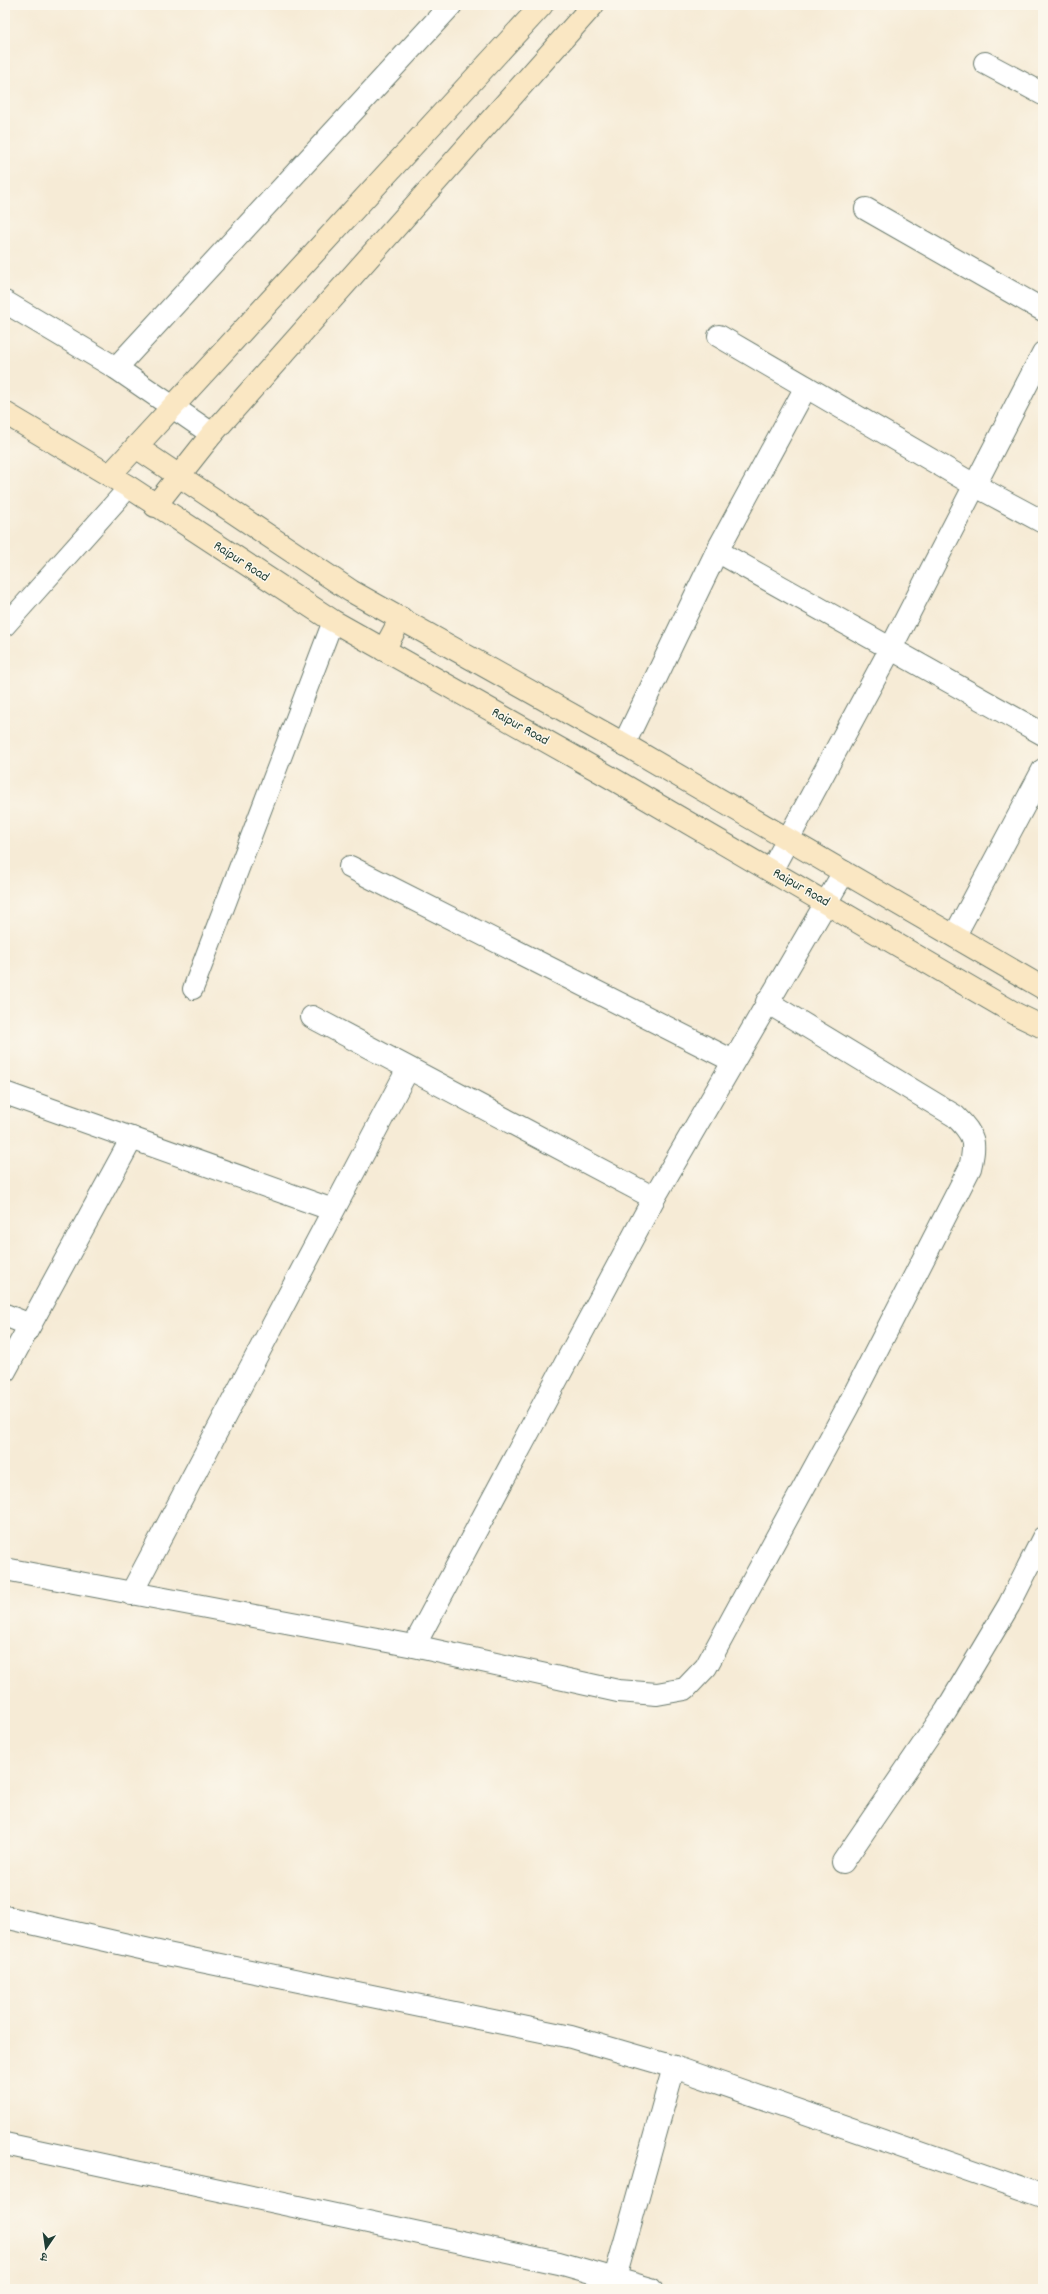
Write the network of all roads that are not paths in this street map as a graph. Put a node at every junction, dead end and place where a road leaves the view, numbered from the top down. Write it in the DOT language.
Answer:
graph roads {
  1 [pos="451,5"];
  2 [pos="542,5"];
  3 [pos="593,5"];
  4 [pos="985,63"];
  5 [pos="1043,94"];
  6 [pos="866,209"];
  7 [pos="5,302"];
  8 [pos="1043,310"];
  9 [pos="719,336"];
  10 [pos="1043,353"];
  11 [pos="116,368"];
  12 [pos="806,387"];
  13 [pos="172,408"];
  14 [pos="5,413"];
  15 [pos="212,434"];
  16 [pos="136,447"];
  17 [pos="110,476"];
  18 [pos="178,477"];
  19 [pos="976,486"];
  20 [pos="129,487"];
  21 [pos="155,506"];
  22 [pos="1043,522"];
  23 [pos="717,551"];
  24 [pos="401,618"];
  25 [pos="333,622"];
  26 [pos="5,626"];
  27 [pos="891,648"];
  28 [pos="384,650"];
  29 [pos="1043,734"];
  30 [pos="624,744"];
  31 [pos="1043,770"];
  32 [pos="788,840"];
  33 [pos="350,867"];
  34 [pos="771,871"];
  35 [pos="844,872"];
  36 [pos="826,903"];
  37 [pos="954,935"];
  38 [pos="1043,988"];
  39 [pos="193,989"];
  40 [pos="767,1002"];
  41 [pos="312,1017"];
  42 [pos="1043,1028"];
  43 [pos="733,1061"];
  44 [pos="408,1069"];
  45 [pos="5,1093"];
  46 [pos="132,1138"];
  47 [pos="654,1198"];
  48 [pos="332,1210"];
  49 [pos="5,1315"];
  50 [pos="30,1325"];
  51 [pos="5,1371"];
  52 [pos="1043,1538"];
  53 [pos="5,1570"];
  54 [pos="131,1594"];
  55 [pos="414,1646"];
  56 [pos="843,1862"];
  57 [pos="5,1917"];
  58 [pos="674,2066"];
  59 [pos="5,2144"];
  60 [pos="1043,2196"];
  61 [pos="615,2278"];
  62 [pos="651,2289"];
  1 -- 11 [label="street"];
  2 -- 13 [label="main road"];
  3 -- 15 [label="main road"];
  4 -- 5 [label="street"];
  6 -- 8 [label="street"];
  7 -- 11 [label="street"];
  9 -- 12 [label="street"];
  10 -- 19 [label="street"];
  11 -- 13 [label="street"];
  12 -- 19 [label="street"];
  12 -- 23 [label="street"];
  13 -- 15 [label="street"];
  13 -- 16 [label="main road"];
  14 -- 17 [label="main road, Raipur Road"];
  15 -- 18 [label="main road"];
  16 -- 17 [label="main road"];
  16 -- 18 [label="main road"];
  17 -- 20 [label="main road, Raipur Road"];
  18 -- 21 [label="main road"];
  18 -- 24 [label="main road"];
  19 -- 22 [label="street"];
  19 -- 27 [label="street"];
  20 -- 21 [label="main road, Raipur Road"];
  20 -- 26 [label="lane"];
  21 -- 25 [label="main road, Raipur Road"];
  23 -- 27 [label="street"];
  23 -- 30 [label="street"];
  24 -- 28 [label="main road"];
  24 -- 30 [label="main road"];
  25 -- 28 [label="main road, Raipur Road"];
  25 -- 39 [label="lane"];
  27 -- 29 [label="street"];
  27 -- 32 [label="street"];
  28 -- 34 [label="main road, Raipur Road"];
  30 -- 32 [label="main road"];
  31 -- 37 [label="street"];
  32 -- 34 [label="street"];
  32 -- 35 [label="main road"];
  33 -- 43 [label="street"];
  34 -- 36 [label="main road, Raipur Road"];
  35 -- 36 [label="street"];
  35 -- 37 [label="main road"];
  36 -- 40 [label="street"];
  36 -- 42 [label="main road, Raipur Road"];
  37 -- 38 [label="main road"];
  40 -- 43 [label="street"];
  40 -- 55 [label="street"];
  41 -- 44 [label="street"];
  43 -- 47 [label="street"];
  44 -- 47 [label="street"];
  44 -- 48 [label="street"];
  45 -- 46 [label="street"];
  46 -- 48 [label="street"];
  46 -- 50 [label="street"];
  47 -- 55 [label="street"];
  48 -- 54 [label="street"];
  49 -- 50 [label="street"];
  50 -- 51 [label="street"];
  52 -- 56 [label="street"];
  53 -- 54 [label="street"];
  54 -- 55 [label="street"];
  57 -- 58 [label="street"];
  58 -- 60 [label="street"];
  58 -- 61 [label="street"];
  59 -- 61 [label="street"];
  61 -- 62 [label="street"];
}
